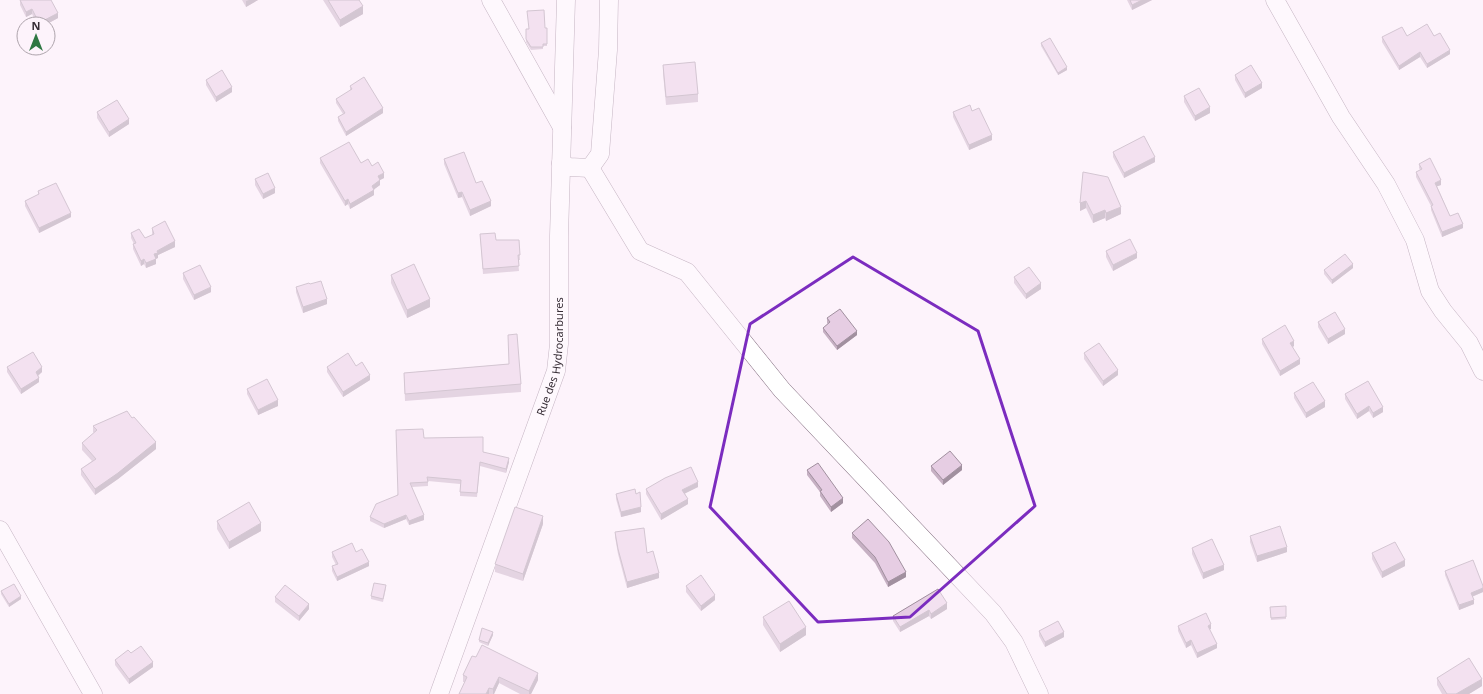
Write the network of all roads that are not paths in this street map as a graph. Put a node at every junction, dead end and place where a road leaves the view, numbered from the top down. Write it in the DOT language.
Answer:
graph roads {
  1 [pos="491,0"];
  2 [pos="566,0"];
  3 [pos="609,0"];
  4 [pos="1275,0"];
  5 [pos="562,128"];
  6 [pos="561,163"];
  7 [pos="590,168"];
  8 [pos="1483,371"];
  9 [pos="0,530"];
  10 [pos="93,694"];
  11 [pos="439,694"];
  12 [pos="1039,694"];
  1 -- 5 [label="street"];
  2 -- 5 [label="street, Rue des Hydrocarbures"];
  3 -- 7 [label="street"];
  4 -- 8 [label="street"];
  5 -- 6 [label="street, Rue des Hydrocarbures"];
  6 -- 7 [label="street"];
  6 -- 11 [label="street, Rue des Hydrocarbures"];
  7 -- 12 [label="street"];
  9 -- 10 [label="street"];
}
